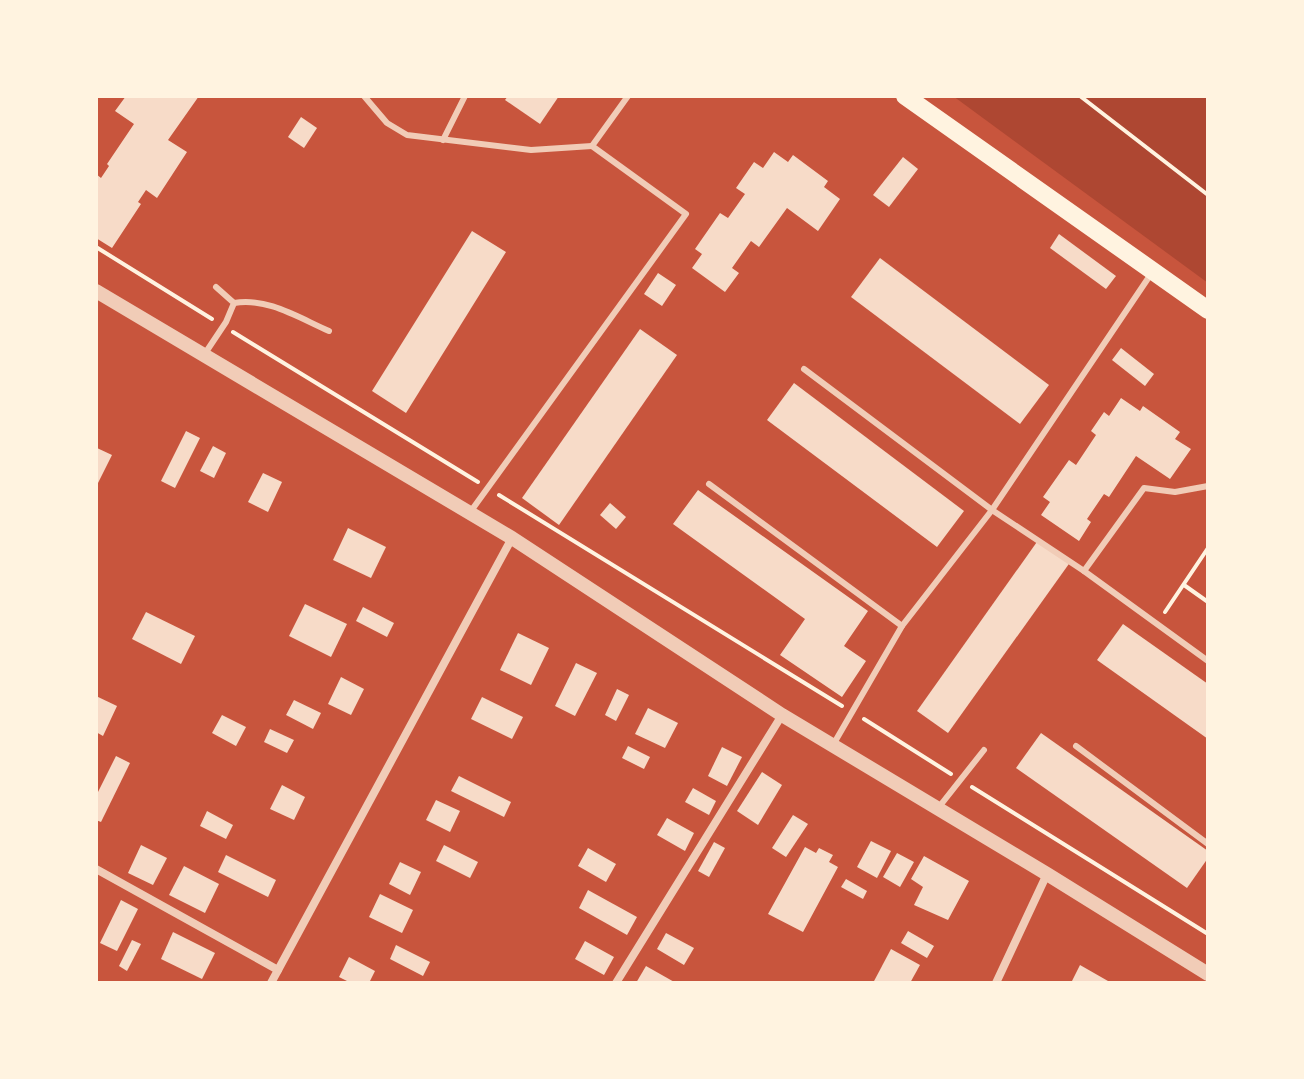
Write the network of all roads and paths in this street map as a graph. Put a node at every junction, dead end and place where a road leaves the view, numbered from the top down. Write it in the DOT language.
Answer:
graph roads {
  1 [pos="364,96"];
  2 [pos="465,96"];
  3 [pos="628,96"];
  4 [pos="905,96"];
  5 [pos="1080,96"];
  6 [pos="443,140"];
  7 [pos="592,146"];
  8 [pos="1208,195"];
  9 [pos="96,247"];
  10 [pos="1153,271"];
  11 [pos="216,287"];
  12 [pos="96,291"];
  13 [pos="234,303"];
  14 [pos="1208,310"];
  15 [pos="217,322"];
  16 [pos="231,330"];
  17 [pos="329,331"];
  18 [pos="204,355"];
  19 [pos="804,369"];
  20 [pos="709,484"];
  21 [pos="1208,486"];
  22 [pos="487,488"];
  23 [pos="992,510"];
  24 [pos="469,513"];
  25 [pos="512,538"];
  26 [pos="1208,548"];
  27 [pos="1084,571"];
  28 [pos="1184,585"];
  29 [pos="1208,602"];
  30 [pos="1157,624"];
  31 [pos="902,626"];
  32 [pos="1208,661"];
  33 [pos="852,712"];
  34 [pos="782,715"];
  35 [pos="833,746"];
  36 [pos="1076,746"];
  37 [pos="984,750"];
  38 [pos="961,780"];
  39 [pos="938,809"];
  40 [pos="1208,844"];
  41 [pos="96,869"];
  42 [pos="1047,874"];
  43 [pos="1208,934"];
  44 [pos="278,970"];
  45 [pos="1208,974"];
  46 [pos="271,983"];
  47 [pos="616,983"];
  48 [pos="996,983"];
  1 -- 6 [label="lane"];
  2 -- 6 [label="lane"];
  3 -- 7 [label="lane"];
  4 -- 10 [label="main road"];
  5 -- 8 [label="path"];
  6 -- 7 [label="lane"];
  7 -- 22 [label="lane"];
  9 -- 15 [label="path"];
  10 -- 14 [label="main road"];
  10 -- 23 [label="lane"];
  11 -- 13 [label="lane"];
  12 -- 18 [label="street"];
  13 -- 17 [label="lane"];
  13 -- 18 [label="lane"];
  16 -- 22 [label="path"];
  18 -- 24 [label="street"];
  19 -- 23 [label="lane"];
  20 -- 31 [label="lane"];
  21 -- 27 [label="lane"];
  22 -- 24 [label="lane"];
  22 -- 33 [label="path"];
  23 -- 27 [label="lane"];
  23 -- 31 [label="lane"];
  24 -- 25 [label="street"];
  25 -- 34 [label="street"];
  25 -- 44 [label="street"];
  26 -- 28 [label="path"];
  27 -- 30 [label="lane"];
  28 -- 29 [label="path"];
  28 -- 30 [label="path"];
  30 -- 32 [label="lane"];
  31 -- 33 [label="lane"];
  33 -- 35 [label="lane"];
  33 -- 38 [label="path"];
  34 -- 35 [label="street"];
  34 -- 47 [label="street"];
  35 -- 39 [label="street"];
  36 -- 40 [label="lane"];
  37 -- 38 [label="lane"];
  38 -- 39 [label="lane"];
  38 -- 43 [label="path"];
  39 -- 42 [label="street"];
  41 -- 44 [label="street"];
  42 -- 45 [label="street"];
  42 -- 48 [label="street"];
  44 -- 46 [label="street"];
}
